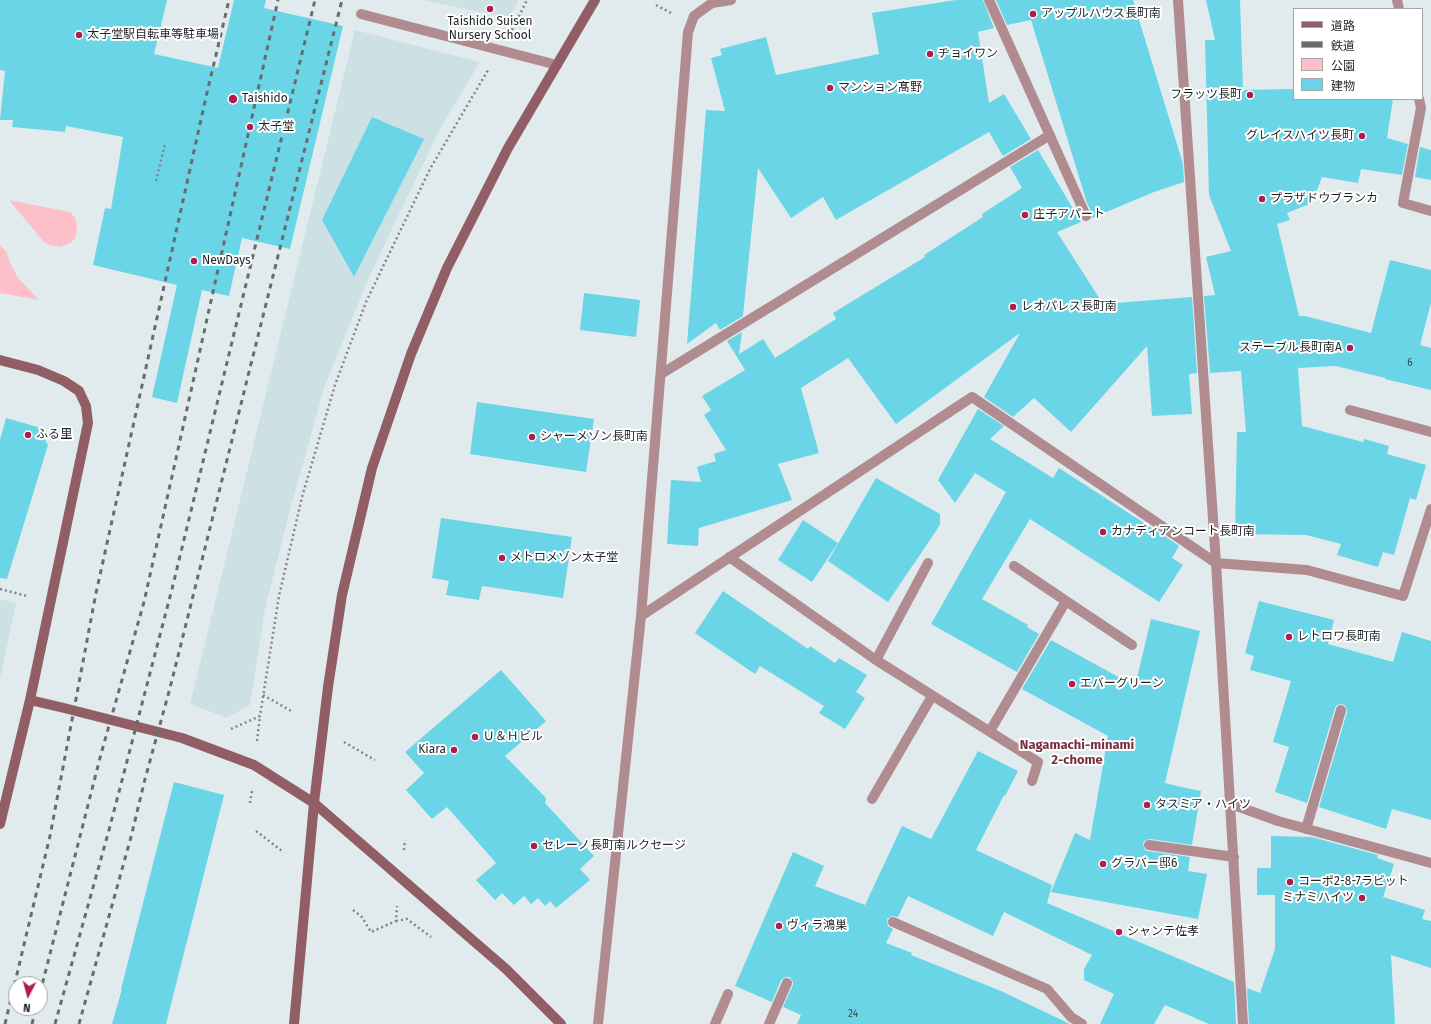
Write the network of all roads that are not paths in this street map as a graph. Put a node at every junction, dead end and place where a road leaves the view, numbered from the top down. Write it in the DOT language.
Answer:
graph roads {
  1 [pos="595,0"];
  2 [pos="731,0"];
  3 [pos="990,0"];
  4 [pos="1178,0"];
  5 [pos="361,14"];
  6 [pos="557,65"];
  7 [pos="1419,100"];
  8 [pos="1050,135"];
  9 [pos="1431,211"];
  10 [pos="1086,216"];
  11 [pos="0,360"];
  12 [pos="661,374"];
  13 [pos="1350,410"];
  14 [pos="1431,432"];
  15 [pos="1431,509"];
  16 [pos="1428,530"];
  17 [pos="729,557"];
  18 [pos="928,563"];
  19 [pos="1216,563"];
  20 [pos="1014,566"];
  21 [pos="1066,601"];
  22 [pos="641,616"];
  23 [pos="1132,645"];
  24 [pos="876,660"];
  25 [pos="932,696"];
  26 [pos="30,700"];
  27 [pos="1342,710"];
  28 [pos="990,732"];
  29 [pos="1032,781"];
  30 [pos="872,799"];
  31 [pos="314,803"];
  32 [pos="1231,804"];
  33 [pos="0,824"];
  34 [pos="1306,829"];
  35 [pos="1149,845"];
  36 [pos="1234,857"];
  37 [pos="1431,863"];
  38 [pos="893,922"];
  39 [pos="787,983"];
  40 [pos="728,994"];
  41 [pos="294,1024"];
  42 [pos="561,1024"];
  43 [pos="598,1024"];
  44 [pos="715,1024"];
  45 [pos="769,1024"];
  46 [pos="1082,1024"];
  47 [pos="1243,1024"];
  1 -- 6 [label="street"];
  2 -- 12 [label="street"];
  3 -- 8 [label="street"];
  4 -- 19 [label="street"];
  5 -- 6 [label="street"];
  6 -- 31 [label="street"];
  7 -- 9 [label="street"];
  8 -- 10 [label="street"];
  8 -- 12 [label="street"];
  11 -- 26 [label="street"];
  12 -- 22 [label="street"];
  13 -- 14 [label="street"];
  15 -- 16 [label="street"];
  16 -- 19 [label="street"];
  17 -- 19 [label="street"];
  17 -- 22 [label="street"];
  17 -- 24 [label="street"];
  18 -- 24 [label="street"];
  19 -- 32 [label="street"];
  20 -- 21 [label="street"];
  21 -- 23 [label="street"];
  21 -- 28 [label="street"];
  22 -- 43 [label="street"];
  24 -- 25 [label="street"];
  25 -- 28 [label="street"];
  25 -- 30 [label="street"];
  26 -- 31 [label="street"];
  26 -- 33 [label="street"];
  27 -- 34 [label="street"];
  28 -- 29 [label="street"];
  31 -- 41 [label="street"];
  31 -- 42 [label="street"];
  32 -- 34 [label="street"];
  32 -- 36 [label="street"];
  34 -- 37 [label="street"];
  35 -- 36 [label="street"];
  36 -- 47 [label="street"];
  38 -- 46 [label="street"];
  39 -- 45 [label="street"];
  40 -- 44 [label="street"];
}
